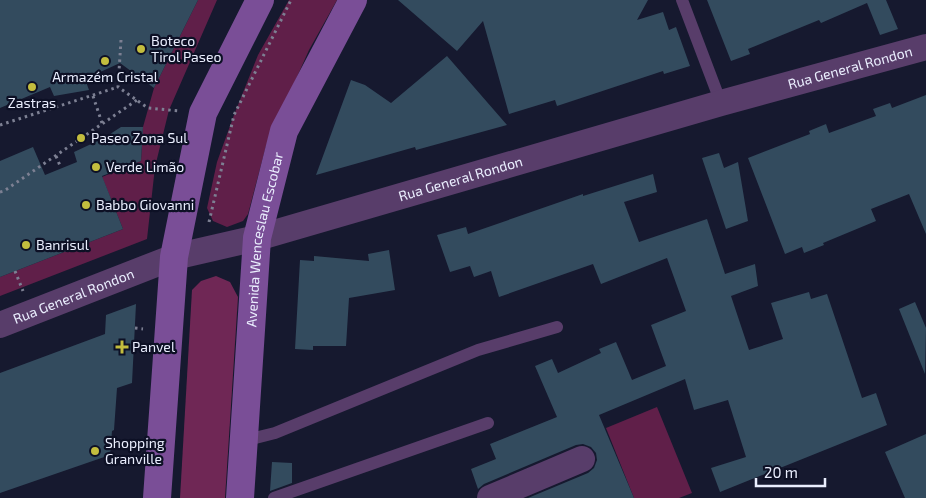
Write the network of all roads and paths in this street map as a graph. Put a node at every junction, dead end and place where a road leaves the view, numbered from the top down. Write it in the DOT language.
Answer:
graph roads {
  1 [pos="260,0"];
  2 [pos="353,0"];
  3 [pos="682,0"];
  4 [pos="121,40"];
  5 [pos="926,47"];
  6 [pos="118,86"];
  7 [pos="93,96"];
  8 [pos="137,100"];
  9 [pos="721,103"];
  10 [pos="203,112"];
  11 [pos="102,124"];
  12 [pos="0,125"];
  13 [pos="56,156"];
  14 [pos="61,168"];
  15 [pos="0,192"];
  16 [pos="257,238"];
  17 [pos="174,257"];
  18 [pos="0,325"];
  19 [pos="557,327"];
  20 [pos="488,423"];
  21 [pos="243,441"];
  22 [pos="582,459"];
  23 [pos="154,497"];
  24 [pos="240,498"];
  25 [pos="274,498"];
  26 [pos="490,498"];
  1 -- 10 [label="main road"];
  2 -- 16 [label="main road, Avenida Wenceslau Escobar"];
  3 -- 9 [label="lane"];
  4 -- 6 [label="path"];
  5 -- 9 [label="street, Rua General Rondon"];
  6 -- 7 [label="path"];
  6 -- 8 [label="path"];
  7 -- 11 [label="path"];
  7 -- 12 [label="path"];
  8 -- 10 [label="path"];
  8 -- 11 [label="path"];
  9 -- 16 [label="street, Rua General Rondon"];
  10 -- 17 [label="main road"];
  11 -- 13 [label="path"];
  13 -- 14 [label="path"];
  13 -- 15 [label="path"];
  16 -- 17 [label="street, Rua General Rondon"];
  16 -- 21 [label="main road, Avenida Wenceslau Escobar"];
  17 -- 18 [label="street, Rua General Rondon"];
  17 -- 23 [label="main road"];
  19 -- 21 [label="lane"];
  20 -- 25 [label="lane"];
  21 -- 24 [label="main road, Avenida Wenceslau Escobar"];
  22 -- 26 [label="street"];
}
